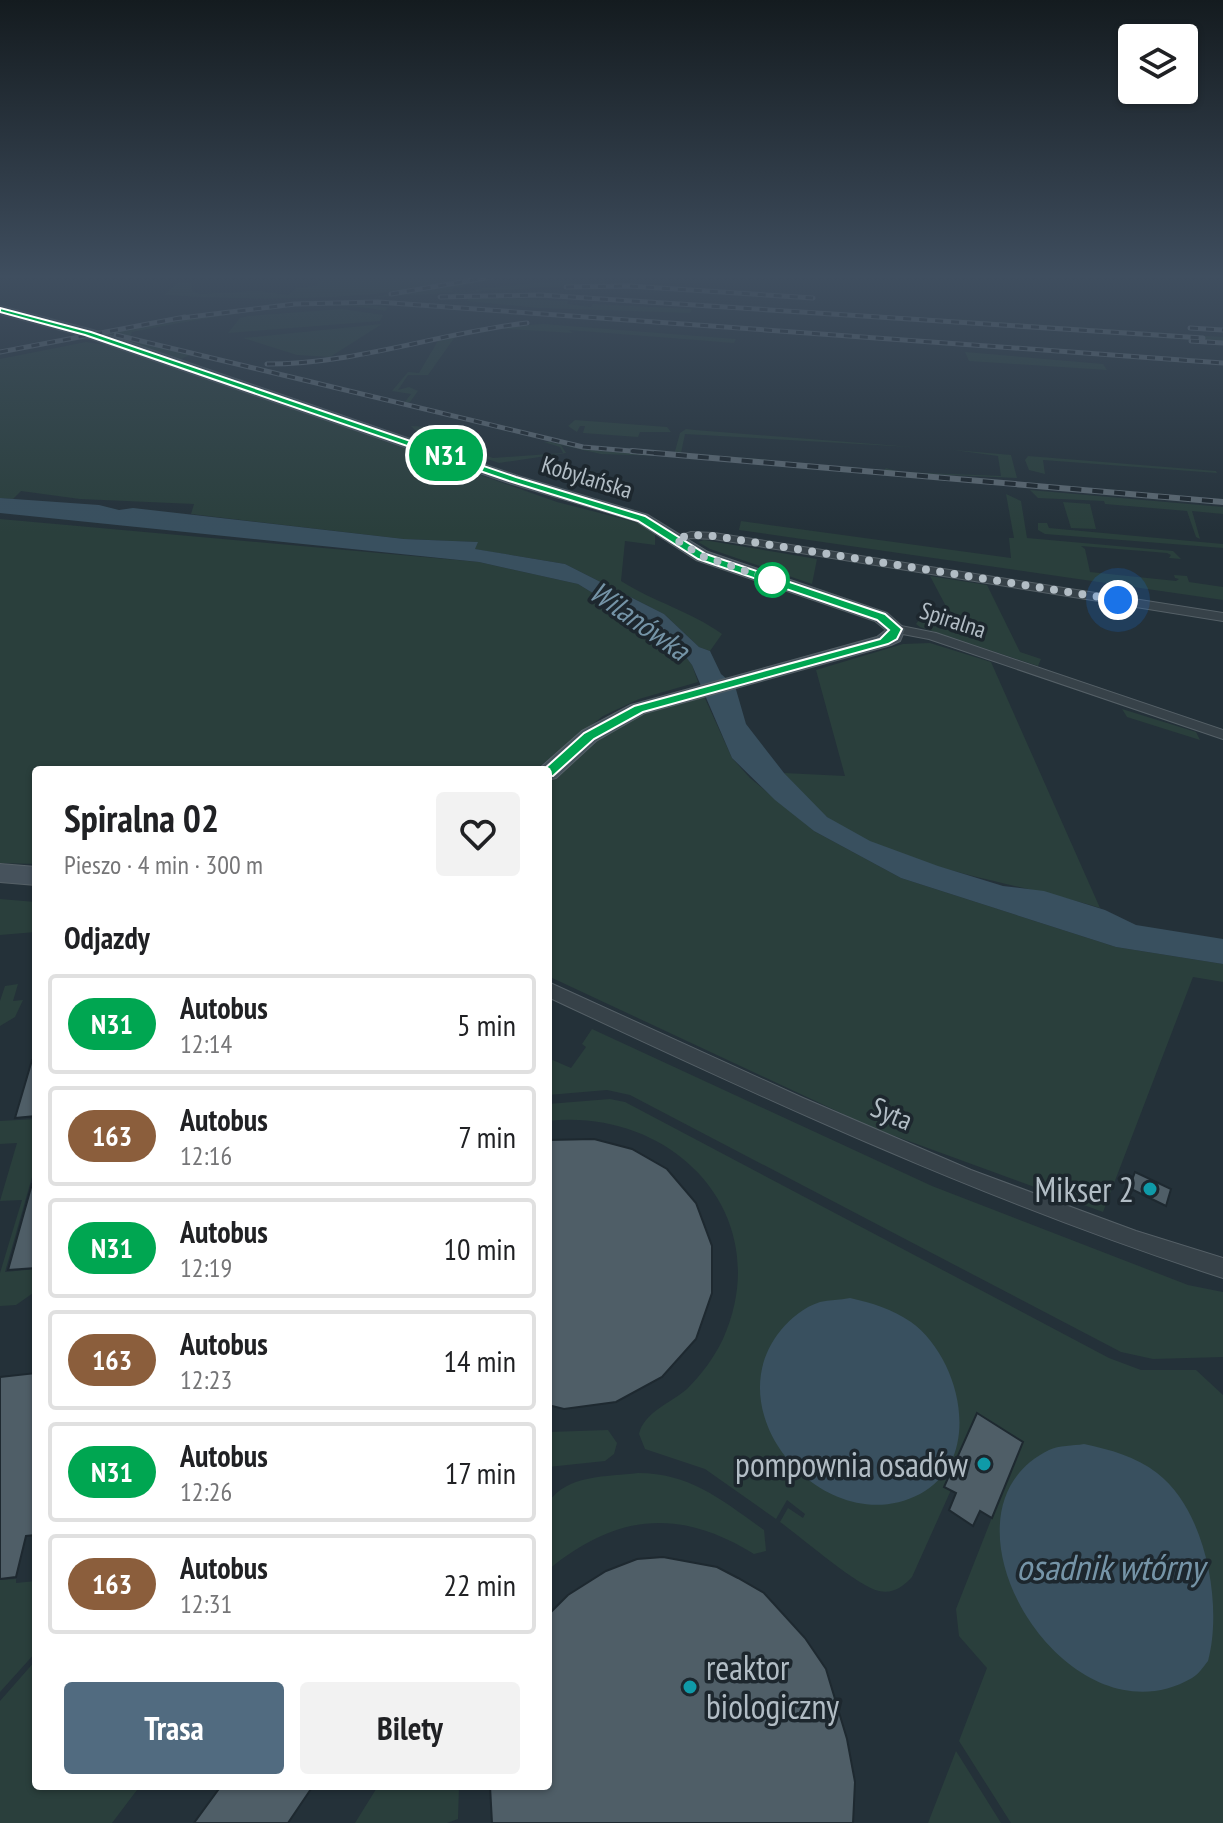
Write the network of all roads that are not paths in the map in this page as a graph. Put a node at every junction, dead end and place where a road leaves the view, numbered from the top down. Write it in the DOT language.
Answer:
graph roads {
  1 [pos="171,362"];
  2 [pos="675,539"];
  3 [pos="1223,617"];
  4 [pos="896,629"];
  5 [pos="1223,735"];
  6 [pos="552,769"];
  7 [pos="0,873"];
  8 [pos="32,876"];
  9 [pos="552,991"];
  10 [pos="1223,1268"];
  1 -- 2 [label="street, Kobylańska"];
  2 -- 3 [label="street"];
  2 -- 4 [label="street, Spiralna"];
  4 -- 5 [label="street, Spiralna"];
  4 -- 6 [label="street"];
  7 -- 8 [label="street"];
  9 -- 10 [label="street, Syta"];
}
